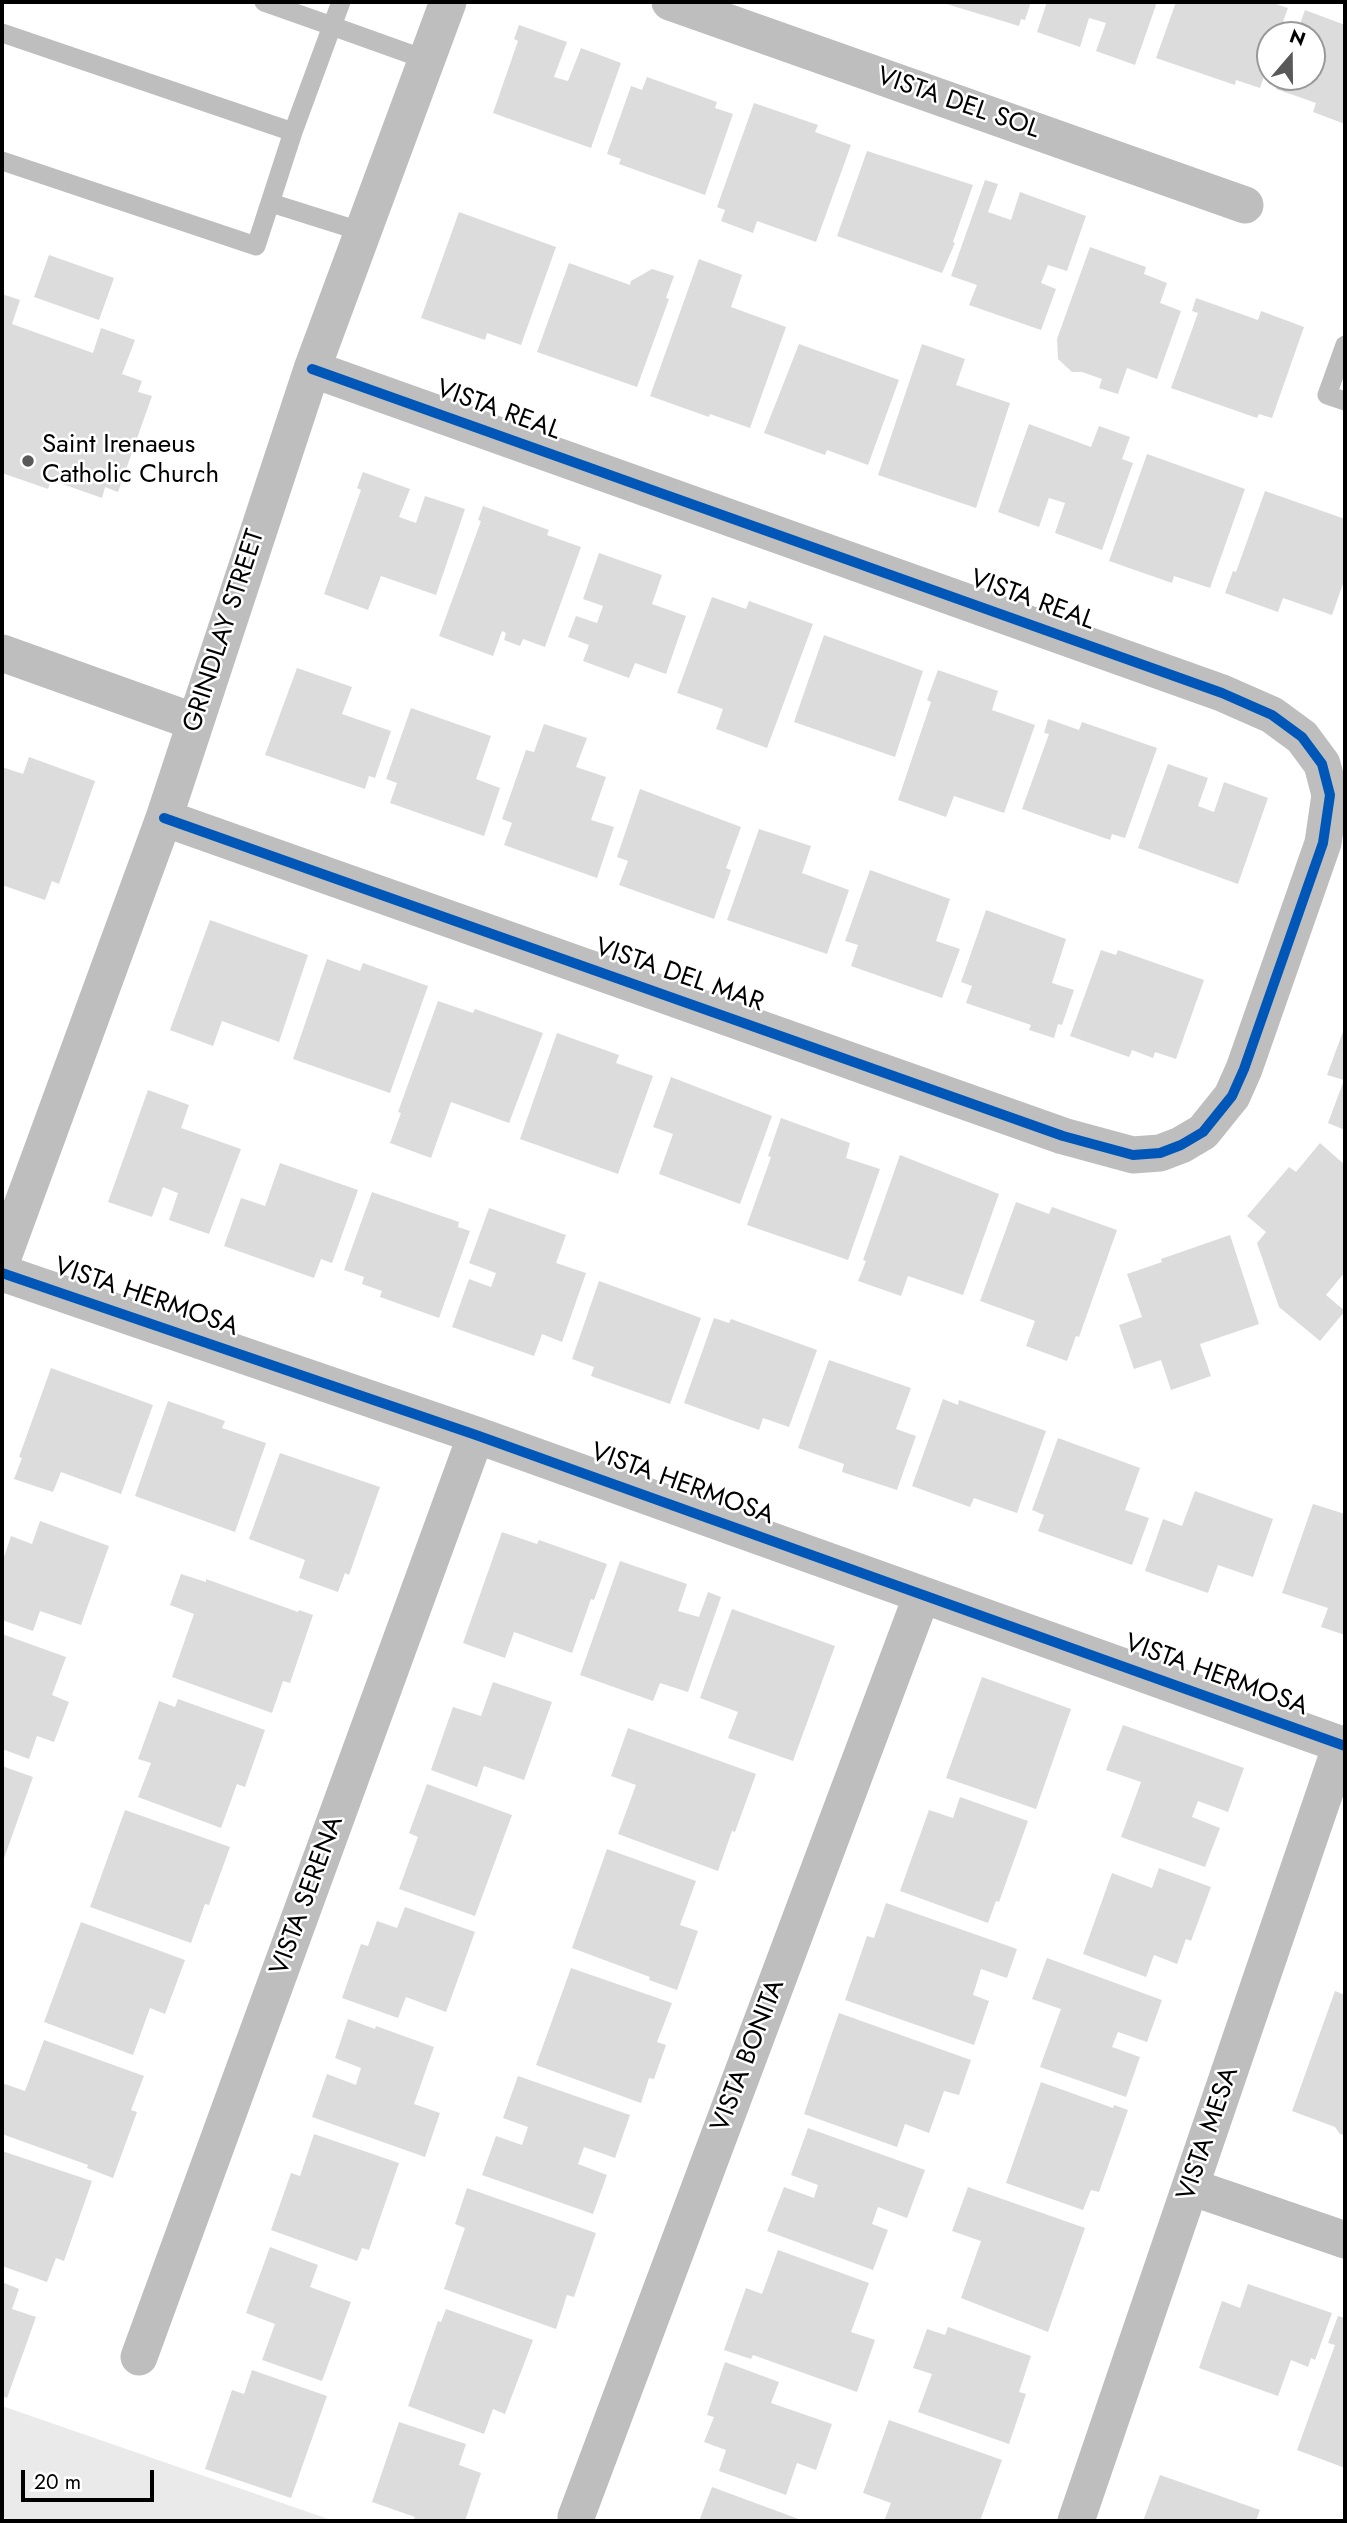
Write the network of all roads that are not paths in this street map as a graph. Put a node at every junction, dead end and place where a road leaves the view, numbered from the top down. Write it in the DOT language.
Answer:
graph roads {
  1 [pos="264,2"];
  2 [pos="341,2"];
  3 [pos="448,2"];
  4 [pos="670,2"];
  5 [pos="332,26"];
  6 [pos="2,33"];
  7 [pos="427,60"];
  8 [pos="293,132"];
  9 [pos="2,161"];
  10 [pos="271,203"];
  11 [pos="1245,205"];
  12 [pos="363,232"];
  13 [pos="1345,345"];
  14 [pos="312,369"];
  15 [pos="1345,401"];
  16 [pos="2,653"];
  17 [pos="195,722"];
  18 [pos="164,818"];
  19 [pos="1181,1145"];
  20 [pos="2,1260"];
  21 [pos="2,1273"];
  22 [pos="476,1435"];
  23 [pos="922,1595"];
  24 [pos="1343,1746"];
  25 [pos="1191,2187"];
  26 [pos="1345,2240"];
  27 [pos="139,2357"];
  28 [pos="576,2517"];
  29 [pos="1076,2521"];
  1 -- 5 [label="lane"];
  2 -- 5 [label="lane"];
  3 -- 7 [label="street, GRINDLAY STREET"];
  4 -- 11 [label="street, VISTA DEL SOL"];
  5 -- 7 [label="lane"];
  5 -- 8 [label="lane"];
  6 -- 8 [label="lane"];
  7 -- 12 [label="street, GRINDLAY STREET"];
  8 -- 10 [label="lane"];
  9 -- 10 [label="lane"];
  10 -- 12 [label="lane"];
  12 -- 14 [label="street, GRINDLAY STREET"];
  13 -- 15 [label="lane"];
  14 -- 17 [label="street, GRINDLAY STREET"];
  14 -- 19 [label="street, VISTA REAL"];
  16 -- 17 [label="street"];
  17 -- 18 [label="street, GRINDLAY STREET"];
  18 -- 19 [label="street, VISTA DEL MAR"];
  18 -- 20 [label="street, GRINDLAY STREET"];
  21 -- 22 [label="street, VISTA HERMOSA"];
  22 -- 23 [label="street, VISTA HERMOSA"];
  22 -- 27 [label="street, VISTA SERENA"];
  23 -- 24 [label="street, VISTA HERMOSA"];
  23 -- 28 [label="street, VISTA BONITA"];
  24 -- 25 [label="street, VISTA MESA"];
  25 -- 26 [label="street"];
  25 -- 29 [label="street, VISTA MESA"];
}
